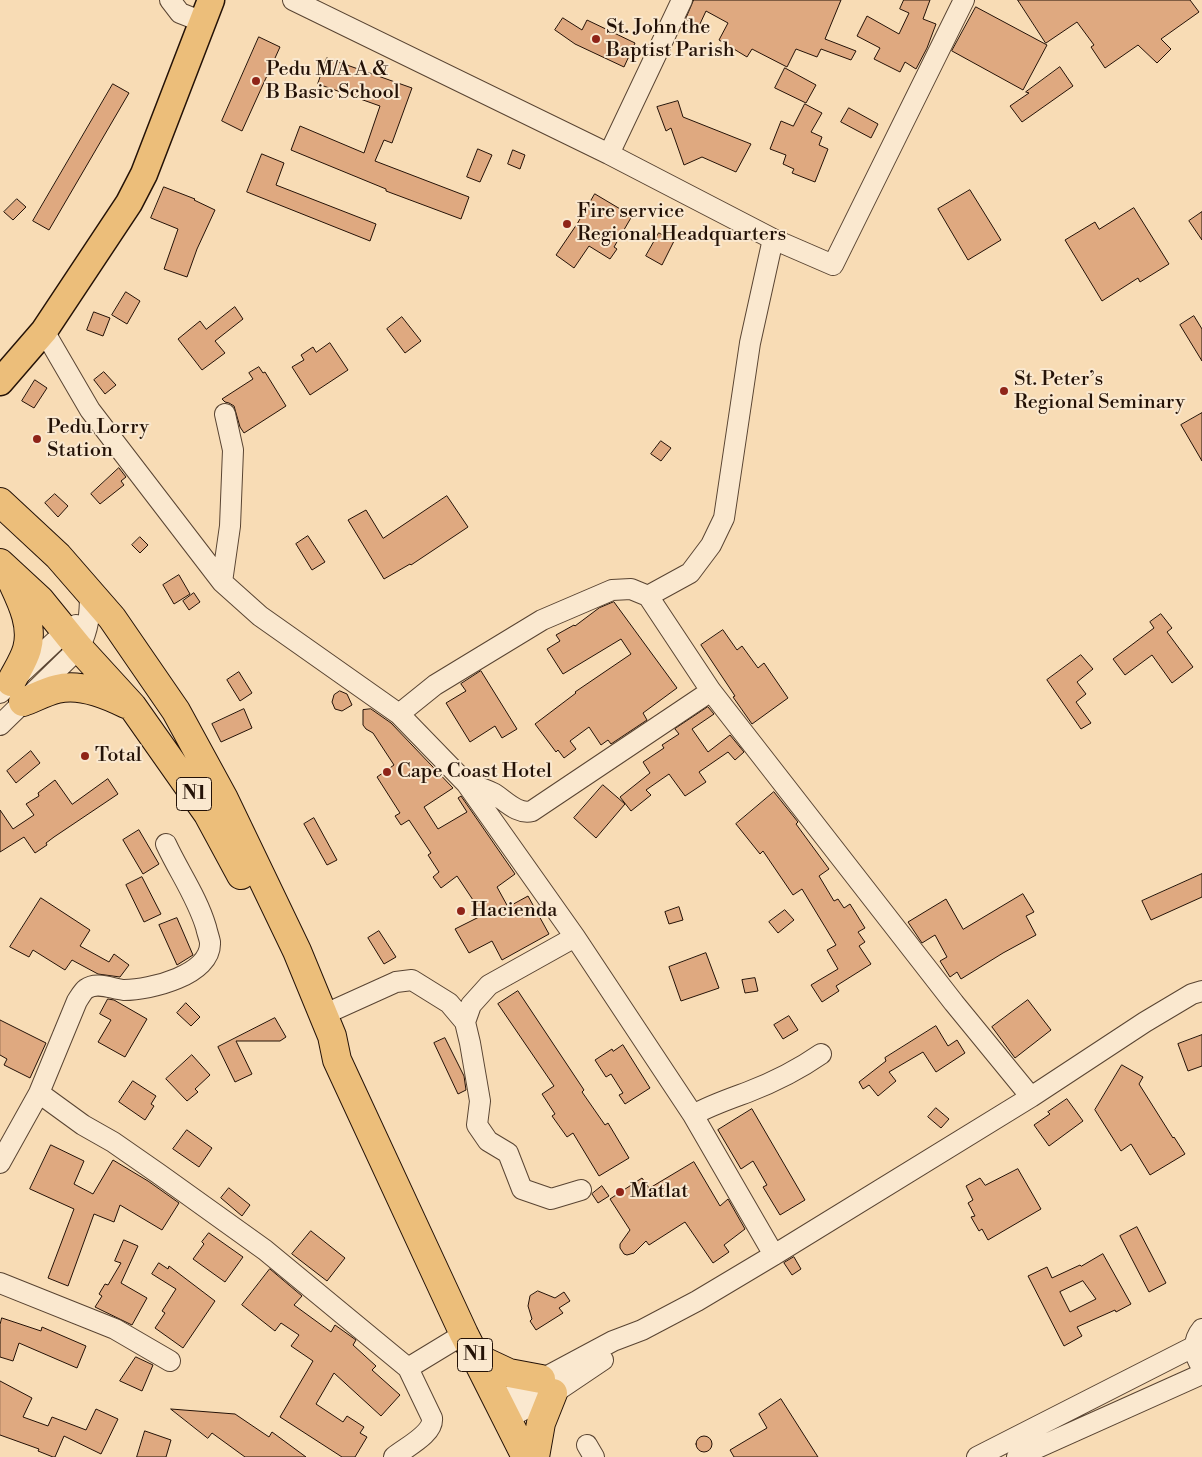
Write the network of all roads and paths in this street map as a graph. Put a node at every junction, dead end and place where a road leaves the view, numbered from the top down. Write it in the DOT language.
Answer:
graph roads {
  1 [pos="170,0"];
  2 [pos="293,0"];
  3 [pos="682,0"];
  4 [pos="964,0"];
  5 [pos="207,11"];
  6 [pos="609,154"];
  7 [pos="773,239"];
  8 [pos="44,331"];
  9 [pos="0,382"];
  10 [pos="226,414"];
  11 [pos="1,501"];
  12 [pos="3,566"];
  13 [pos="222,582"];
  14 [pos="648,596"];
  15 [pos="86,630"];
  16 [pos="710,691"];
  17 [pos="11,692"];
  18 [pos="132,706"];
  19 [pos="399,714"];
  20 [pos="0,725"];
  21 [pos="466,783"];
  22 [pos="166,844"];
  23 [pos="575,937"];
  24 [pos="1202,991"];
  25 [pos="323,1015"];
  26 [pos="465,1022"];
  27 [pos="821,1054"];
  28 [pos="338,1060"];
  29 [pos="39,1093"];
  30 [pos="1031,1097"];
  31 [pos="693,1114"];
  32 [pos="0,1163"];
  33 [pos="581,1190"];
  34 [pos="774,1256"];
  35 [pos="0,1283"];
  36 [pos="464,1334"];
  37 [pos="1198,1338"];
  38 [pos="477,1358"];
  39 [pos="170,1361"];
  40 [pos="1202,1367"];
  41 [pos="408,1368"];
  42 [pos="1202,1374"];
  43 [pos="547,1386"];
  44 [pos="1086,1401"];
  45 [pos="503,1411"];
  46 [pos="1096,1422"];
  47 [pos="1017,1450"];
  48 [pos="394,1457"];
  49 [pos="526,1457"];
  50 [pos="535,1457"];
  51 [pos="978,1457"];
  1 -- 5 [label="street"];
  2 -- 6 [label="street"];
  3 -- 6 [label="street"];
  4 -- 7 [label="street"];
  5 -- 8 [label="main road"];
  6 -- 7 [label="street"];
  7 -- 14 [label="street"];
  8 -- 9 [label="main road"];
  8 -- 13 [label="street"];
  10 -- 13 [label="street"];
  11 -- 15 [label="highway, N1"];
  12 -- 15 [label="highway, N1"];
  12 -- 17 [label="highway"];
  13 -- 19 [label="street"];
  14 -- 16 [label="street"];
  14 -- 19 [label="street"];
  15 -- 17 [label="street"];
  15 -- 18 [label="highway, N1"];
  15 -- 25 [label="highway, N1"];
  16 -- 21 [label="street"];
  16 -- 30 [label="street"];
  17 -- 18 [label="highway"];
  17 -- 20 [label="street"];
  18 -- 28 [label="highway, N1"];
  19 -- 21 [label="street"];
  21 -- 23 [label="street"];
  22 -- 29 [label="street"];
  23 -- 26 [label="street"];
  23 -- 31 [label="street"];
  24 -- 30 [label="street"];
  25 -- 26 [label="street"];
  25 -- 28 [label="highway, N1"];
  26 -- 33 [label="street"];
  27 -- 31 [label="street"];
  28 -- 36 [label="highway, N1"];
  29 -- 32 [label="street"];
  29 -- 41 [label="street"];
  30 -- 34 [label="street"];
  31 -- 34 [label="street"];
  34 -- 43 [label="street"];
  35 -- 39 [label="street"];
  36 -- 38 [label="highway, N1"];
  36 -- 41 [label="street"];
  37 -- 40 [label="street"];
  37 -- 44 [label="street"];
  38 -- 43 [label="highway"];
  38 -- 45 [label="highway, N1"];
  41 -- 48 [label="street"];
  42 -- 46 [label="street"];
  43 -- 45 [label="street"];
  43 -- 50 [label="highway"];
  44 -- 46 [label="street"];
  44 -- 47 [label="street"];
  45 -- 49 [label="highway, N1"];
  46 -- 47 [label="street"];
  47 -- 51 [label="street"];
}
